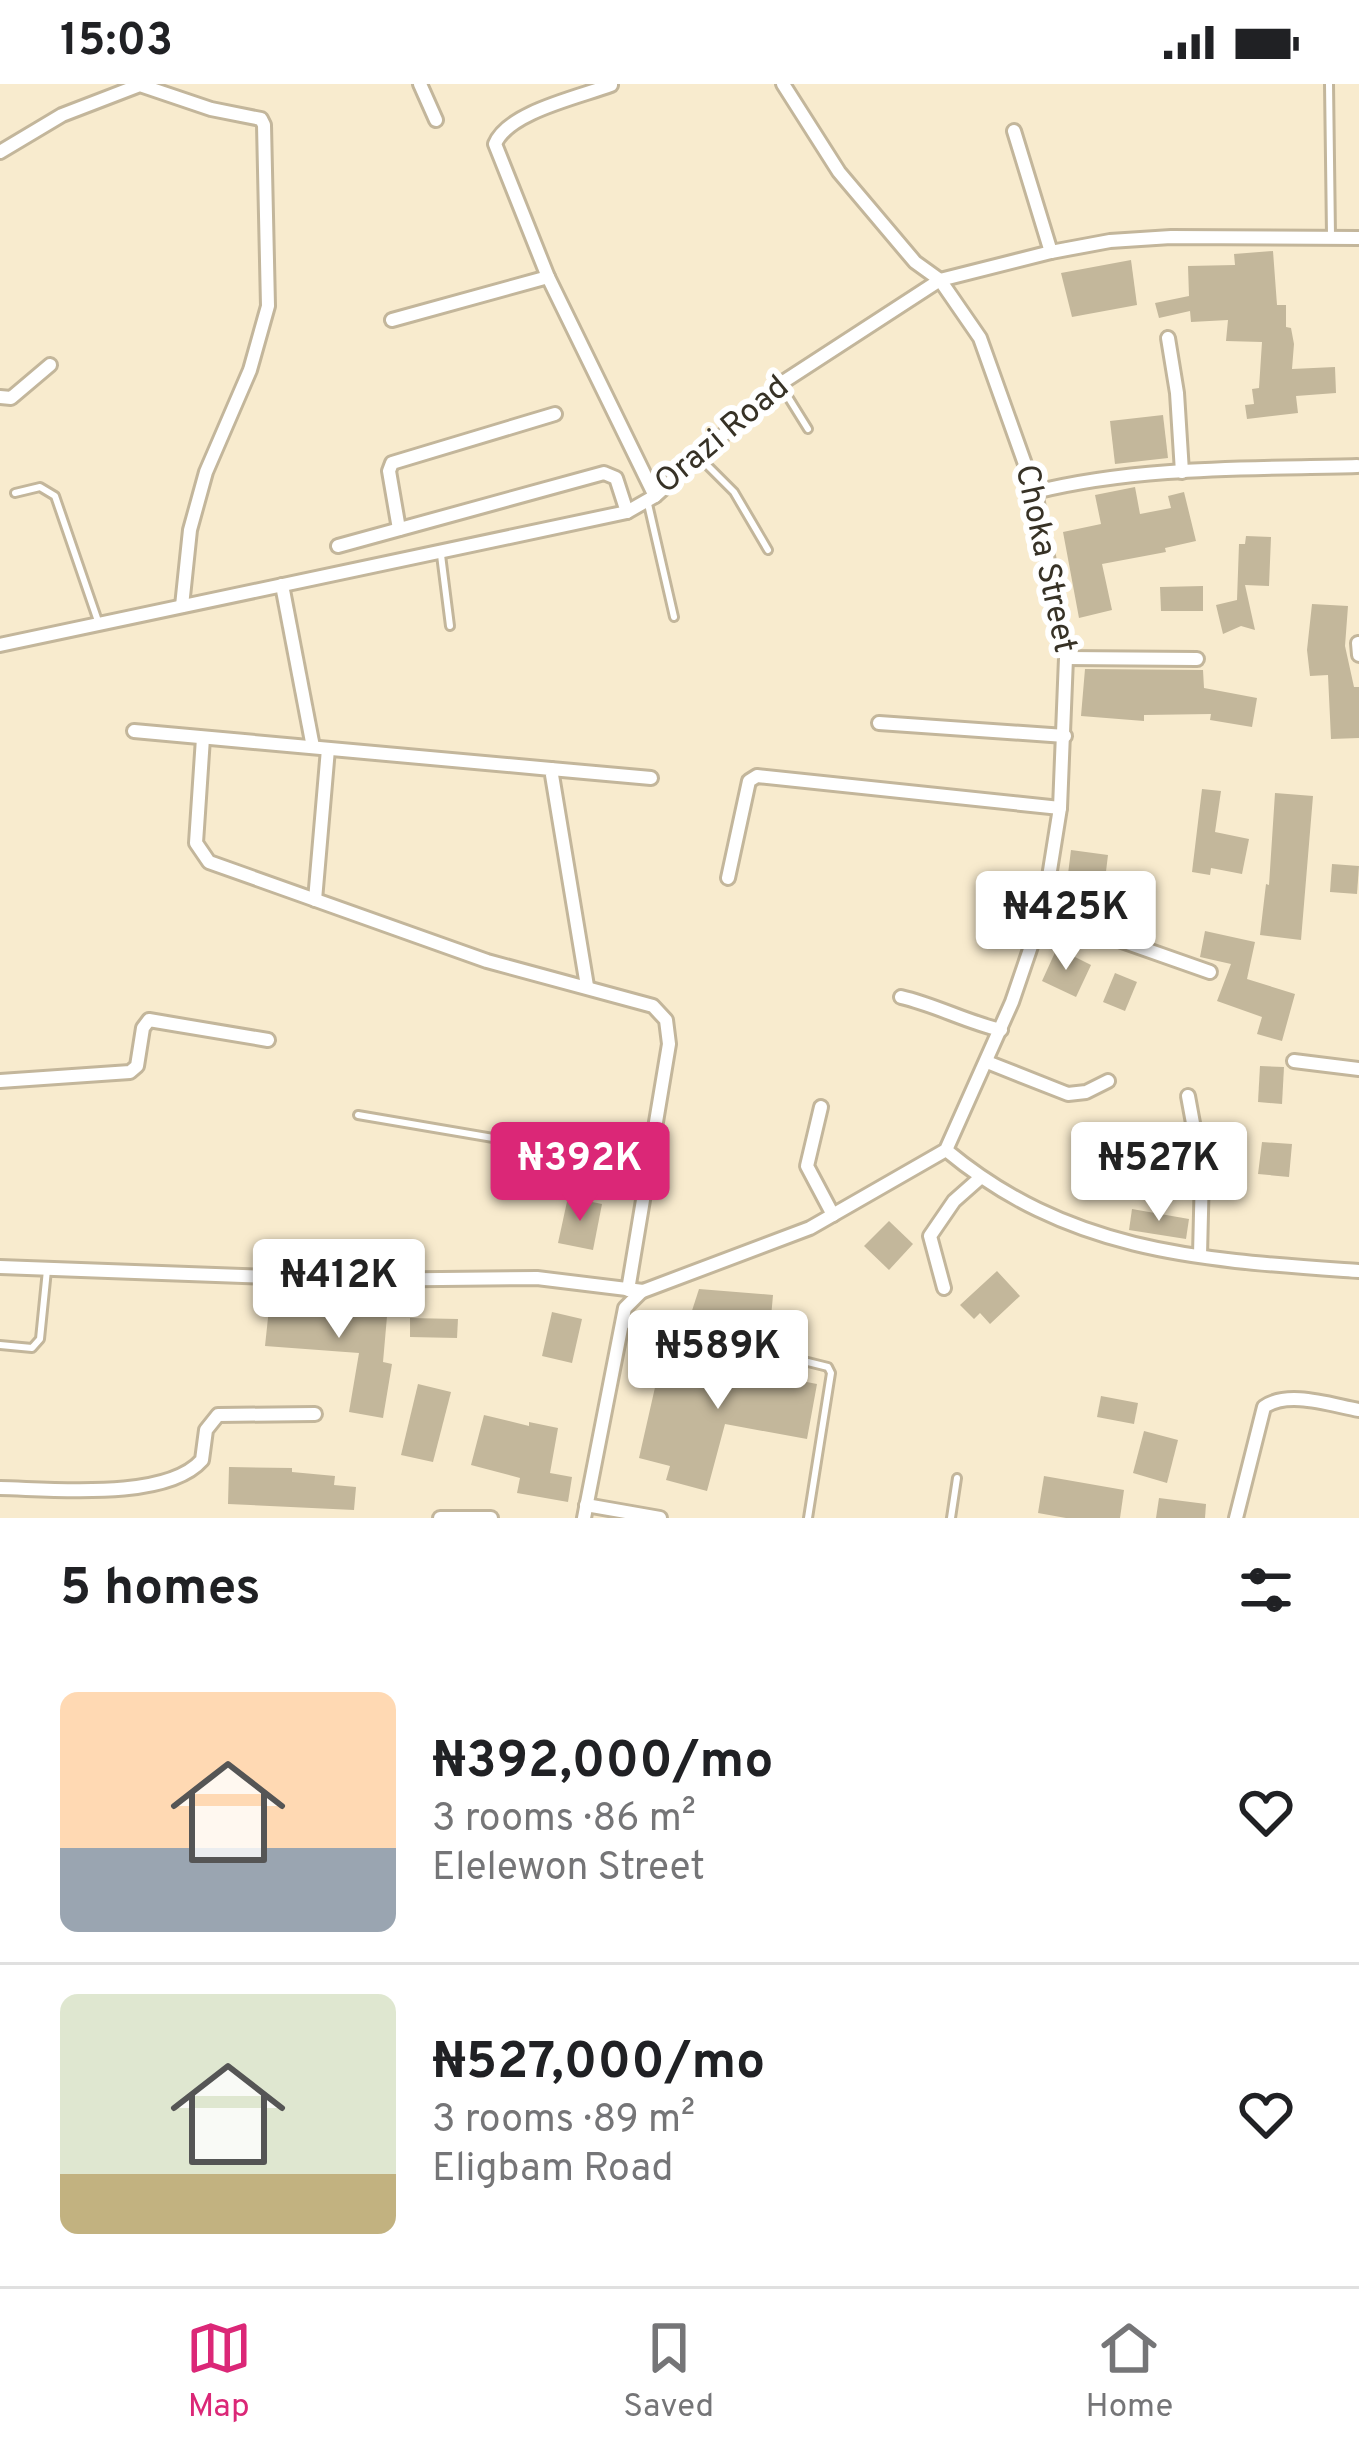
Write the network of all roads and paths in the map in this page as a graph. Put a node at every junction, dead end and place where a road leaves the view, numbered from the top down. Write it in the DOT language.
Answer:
graph roads {
  1 [pos="420,84"];
  2 [pos="783,84"];
  3 [pos="1329,84"];
  4 [pos="611,85"];
  5 [pos="436,120"];
  6 [pos="1014,131"];
  7 [pos="0,152"];
  8 [pos="1330,238"];
  9 [pos="1359,238"];
  10 [pos="1051,252"];
  11 [pos="548,278"];
  12 [pos="940,280"];
  13 [pos="392,320"];
  14 [pos="1168,338"];
  15 [pos="50,365"];
  16 [pos="780,384"];
  17 [pos="0,397"];
  18 [pos="555,414"];
  19 [pos="808,429"];
  20 [pos="698,456"];
  21 [pos="1357,466"];
  22 [pos="1182,472"];
  23 [pos="15,493"];
  24 [pos="1036,493"];
  25 [pos="651,498"];
  26 [pos="627,512"];
  27 [pos="399,530"];
  28 [pos="338,546"];
  29 [pos="768,550"];
  30 [pos="441,551"];
  31 [pos="282,584"];
  32 [pos="182,607"];
  33 [pos="674,617"];
  34 [pos="99,623"];
  35 [pos="450,626"];
  36 [pos="1358,644"];
  37 [pos="0,645"];
  38 [pos="1359,655"];
  39 [pos="1066,658"];
  40 [pos="1197,659"];
  41 [pos="879,723"];
  42 [pos="134,731"];
  43 [pos="1065,736"];
  44 [pos="203,738"];
  45 [pos="321,748"];
  46 [pos="551,769"];
  47 [pos="651,778"];
  48 [pos="1060,808"];
  49 [pos="728,878"];
  50 [pos="315,900"];
  51 [pos="1044,908"];
  52 [pos="1210,972"];
  53 [pos="587,986"];
  54 [pos="901,998"];
  55 [pos="1000,1030"];
  56 [pos="268,1040"];
  57 [pos="1294,1061"];
  58 [pos="987,1062"];
  59 [pos="1359,1069"];
  60 [pos="0,1081"];
  61 [pos="1108,1081"];
  62 [pos="1188,1096"];
  63 [pos="821,1107"];
  64 [pos="358,1115"];
  65 [pos="946,1150"];
  66 [pos="649,1165"];
  67 [pos="980,1178"];
  68 [pos="833,1215"];
  69 [pos="1200,1255"];
  70 [pos="0,1268"];
  71 [pos="47,1270"];
  72 [pos="1359,1271"];
  73 [pos="944,1288"];
  74 [pos="635,1290"];
  75 [pos="622,1324"];
  76 [pos="0,1346"];
  77 [pos="1359,1410"];
  78 [pos="315,1414"];
  79 [pos="957,1478"];
  80 [pos="0,1488"];
  81 [pos="585,1512"];
  82 [pos="440,1518"];
  83 [pos="491,1518"];
  84 [pos="660,1518"];
  85 [pos="808,1518"];
  86 [pos="950,1518"];
  87 [pos="1236,1518"];
  1 -- 5 [label="street"];
  2 -- 12 [label="street, Choka Street"];
  3 -- 8 [label="lane"];
  4 -- 11 [label="street"];
  6 -- 10 [label="street"];
  7 -- 32 [label="street"];
  8 -- 9 [label="street, Orazi Road"];
  8 -- 10 [label="street, Orazi Road"];
  10 -- 12 [label="street, Orazi Road"];
  11 -- 13 [label="street"];
  11 -- 25 [label="street"];
  12 -- 16 [label="street, Orazi Road"];
  12 -- 24 [label="street, Choka Street"];
  14 -- 22 [label="street"];
  15 -- 17 [label="street"];
  16 -- 19 [label="lane"];
  16 -- 20 [label="street, Orazi Road"];
  18 -- 27 [label="street"];
  20 -- 25 [label="street, Orazi Road"];
  20 -- 29 [label="lane"];
  21 -- 22 [label="street"];
  22 -- 24 [label="street"];
  23 -- 34 [label="lane"];
  24 -- 39 [label="street, Choka Street"];
  25 -- 26 [label="street, Orazi Road"];
  25 -- 33 [label="lane"];
  26 -- 27 [label="street"];
  26 -- 30 [label="street, Orazi Road"];
  27 -- 28 [label="street"];
  30 -- 31 [label="street, Orazi Road"];
  30 -- 35 [label="lane"];
  31 -- 32 [label="street, Orazi Road"];
  31 -- 45 [label="street"];
  32 -- 34 [label="street, Orazi Road"];
  34 -- 37 [label="street, Orazi Road"];
  36 -- 38 [label="street"];
  39 -- 40 [label="street"];
  39 -- 43 [label="street, Choka Street"];
  41 -- 43 [label="street"];
  42 -- 44 [label="street"];
  43 -- 48 [label="street, Choka Street"];
  44 -- 45 [label="street"];
  44 -- 50 [label="street"];
  45 -- 46 [label="street"];
  45 -- 50 [label="street"];
  46 -- 47 [label="street"];
  46 -- 53 [label="street"];
  48 -- 49 [label="street"];
  48 -- 51 [label="street, Choka Street"];
  50 -- 53 [label="street"];
  51 -- 52 [label="street"];
  51 -- 55 [label="street, Choka Street"];
  53 -- 66 [label="street"];
  54 -- 55 [label="street"];
  55 -- 58 [label="street, Choka Street"];
  56 -- 60 [label="street"];
  57 -- 59 [label="street"];
  58 -- 61 [label="street"];
  58 -- 65 [label="street, Choka Street"];
  62 -- 69 [label="street"];
  63 -- 68 [label="street"];
  64 -- 66 [label="lane"];
  65 -- 67 [label="street"];
  65 -- 68 [label="street"];
  66 -- 74 [label="street"];
  67 -- 69 [label="street"];
  67 -- 73 [label="street"];
  68 -- 74 [label="street"];
  69 -- 72 [label="street"];
  70 -- 71 [label="street"];
  71 -- 74 [label="street"];
  71 -- 76 [label="lane"];
  74 -- 75 [label="street"];
  75 -- 81 [label="street"];
  75 -- 85 [label="lane"];
  77 -- 87 [label="street"];
  78 -- 80 [label="street"];
  79 -- 86 [label="lane"];
  81 -- 84 [label="street"];
  82 -- 83 [label="street"];
}
